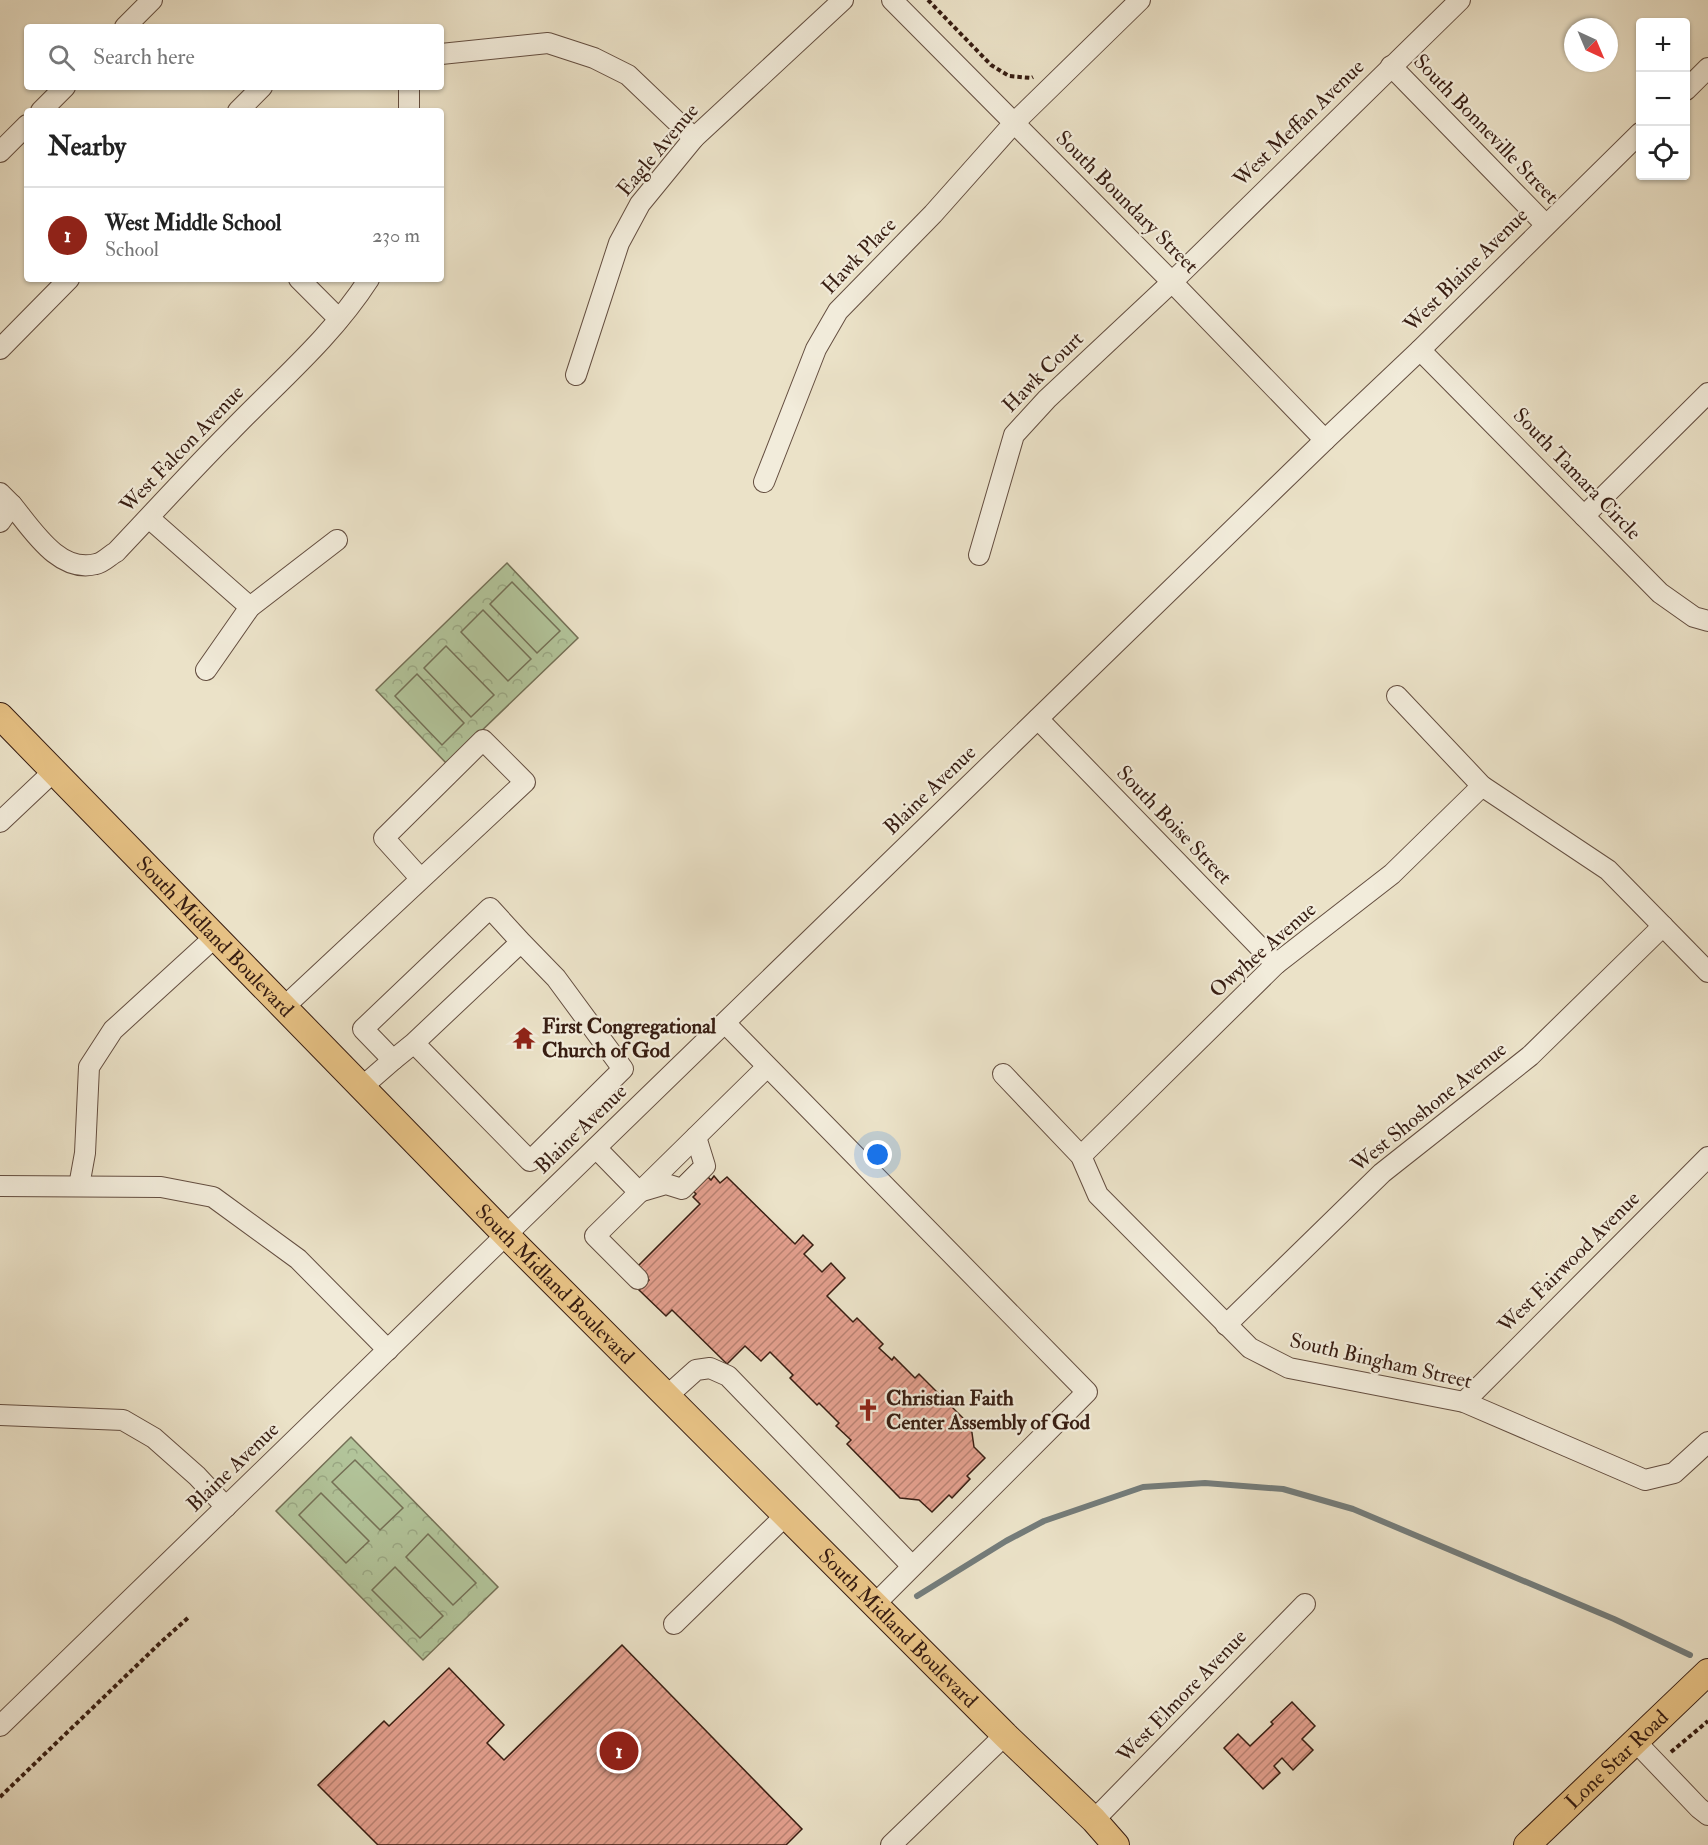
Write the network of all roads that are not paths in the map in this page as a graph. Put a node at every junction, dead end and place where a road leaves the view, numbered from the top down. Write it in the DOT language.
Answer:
graph roads {
  1 [pos="152,0"];
  2 [pos="843,0"];
  3 [pos="892,0"];
  4 [pos="1140,0"];
  5 [pos="1460,0"];
  6 [pos="128,24"];
  7 [pos="444,54"];
  8 [pos="1391,66"];
  9 [pos="1708,68"];
  10 [pos="1690,86"];
  11 [pos="62,90"];
  12 [pos="259,90"];
  13 [pos="409,90"];
  14 [pos="44,108"];
  15 [pos="241,108"];
  16 [pos="409,108"];
  17 [pos="1014,123"];
  18 [pos="24,128"];
  19 [pos="694,138"];
  20 [pos="1636,138"];
  21 [pos="0,152"];
  22 [pos="1546,225"];
  23 [pos="66,282"];
  24 [pos="302,282"];
  25 [pos="367,282"];
  26 [pos="1172,282"];
  27 [pos="339,319"];
  28 [pos="0,349"];
  29 [pos="1420,350"];
  30 [pos="576,375"];
  31 [pos="1708,393"];
  32 [pos="1325,440"];
  33 [pos="764,482"];
  34 [pos="6,499"];
  35 [pos="1584,516"];
  36 [pos="148,518"];
  37 [pos="0,522"];
  38 [pos="337,540"];
  39 [pos="979,555"];
  40 [pos="250,607"];
  41 [pos="1708,621"];
  42 [pos="206,670"];
  43 [pos="1396,696"];
  44 [pos="0,716"];
  45 [pos="1038,719"];
  46 [pos="53,772"];
  47 [pos="1482,786"];
  48 [pos="0,822"];
  49 [pos="421,879"];
  50 [pos="1663,926"];
  51 [pos="216,936"];
  52 [pos="521,942"];
  53 [pos="1276,964"];
  54 [pos="1708,972"];
  55 [pos="284,1007"];
  56 [pos="724,1023"];
  57 [pos="414,1043"];
  58 [pos="393,1060"];
  59 [pos="767,1066"];
  60 [pos="1003,1074"];
  61 [pos="362,1087"];
  62 [pos="696,1137"];
  63 [pos="596,1148"];
  64 [pos="1081,1156"];
  65 [pos="1708,1157"];
  66 [pos="0,1186"];
  67 [pos="79,1186"];
  68 [pos="639,1192"];
  69 [pos="506,1235"];
  70 [pos="638,1279"];
  71 [pos="1226,1325"];
  72 [pos="388,1350"];
  73 [pos="667,1396"];
  74 [pos="1464,1402"];
  75 [pos="0,1415"];
  76 [pos="1708,1442"];
  77 [pos="226,1507"];
  78 [pos="786,1515"];
  79 [pos="912,1566"];
  80 [pos="875,1604"];
  81 [pos="1305,1604"];
  82 [pos="674,1624"];
  83 [pos="1708,1672"];
  84 [pos="3,1716"];
  85 [pos="1005,1735"];
  86 [pos="1635,1741"];
  87 [pos="1708,1815"];
  88 [pos="1094,1820"];
  89 [pos="891,1845"];
  90 [pos="1116,1845"];
  91 [pos="1527,1845"];
  1 -- 6 [label="street"];
  2 -- 19 [label="street, Eagle Avenue"];
  3 -- 17 [label="street, South Boundary Street"];
  4 -- 17 [label="street, Hawk Place"];
  5 -- 8 [label="street, West Meffan Avenue"];
  7 -- 19 [label="street"];
  8 -- 22 [label="street, South Bonneville Street"];
  8 -- 26 [label="street, West Meffan Avenue"];
  9 -- 10 [label="street"];
  11 -- 14 [label="street"];
  12 -- 15 [label="street"];
  13 -- 16 [label="street"];
  17 -- 26 [label="street, South Boundary Street"];
  17 -- 33 [label="street, Hawk Place"];
  18 -- 21 [label="street"];
  19 -- 30 [label="street, Eagle Avenue"];
  20 -- 22 [label="street, West Blaine Avenue"];
  22 -- 29 [label="street, West Blaine Avenue"];
  23 -- 28 [label="street"];
  24 -- 27 [label="street"];
  25 -- 27 [label="street, West Falcon Avenue"];
  26 -- 32 [label="street, South Boundary Street"];
  26 -- 39 [label="street, Hawk Court"];
  27 -- 36 [label="street, West Falcon Avenue"];
  29 -- 32 [label="street, West Blaine Avenue"];
  29 -- 35 [label="street, South Tamara Circle"];
  31 -- 35 [label="street"];
  32 -- 45 [label="street, Blaine Avenue"];
  34 -- 36 [label="street, West Falcon Avenue"];
  34 -- 37 [label="street"];
  35 -- 41 [label="street, South Tamara Circle"];
  36 -- 40 [label="street"];
  38 -- 40 [label="street"];
  40 -- 42 [label="street"];
  43 -- 47 [label="street"];
  44 -- 46 [label="main road, South Midland Boulevard"];
  45 -- 53 [label="street, South Boise Street"];
  45 -- 56 [label="street, Blaine Avenue"];
  46 -- 48 [label="street"];
  46 -- 51 [label="main road, South Midland Boulevard"];
  47 -- 50 [label="street"];
  47 -- 53 [label="street, Owyhee Avenue"];
  49 -- 49 [label="street"];
  49 -- 55 [label="street"];
  50 -- 54 [label="street"];
  50 -- 71 [label="street, West Shoshone Avenue"];
  51 -- 55 [label="main road, South Midland Boulevard"];
  51 -- 67 [label="street"];
  52 -- 57 [label="street"];
  52 -- 57 [label="street"];
  52 -- 58 [label="street"];
  53 -- 64 [label="street, Owyhee Avenue"];
  55 -- 61 [label="main road, South Midland Boulevard"];
  56 -- 59 [label="street"];
  56 -- 63 [label="street, Blaine Avenue"];
  57 -- 58 [label="street"];
  58 -- 61 [label="street"];
  59 -- 62 [label="street"];
  59 -- 79 [label="street"];
  60 -- 64 [label="street, South Bingham Street"];
  61 -- 69 [label="main road, South Midland Boulevard"];
  62 -- 68 [label="street"];
  62 -- 68 [label="street"];
  63 -- 68 [label="street"];
  63 -- 69 [label="street, Blaine Avenue"];
  64 -- 71 [label="street, South Bingham Street"];
  65 -- 74 [label="street, West Fairwood Avenue"];
  66 -- 67 [label="street"];
  67 -- 72 [label="street"];
  68 -- 70 [label="street"];
  69 -- 72 [label="street, Blaine Avenue"];
  69 -- 73 [label="main road, South Midland Boulevard"];
  71 -- 74 [label="street, South Bingham Street"];
  72 -- 77 [label="street, Blaine Avenue"];
  73 -- 78 [label="main road, South Midland Boulevard"];
  73 -- 79 [label="street"];
  74 -- 76 [label="street, South Bingham Street"];
  75 -- 77 [label="street"];
  77 -- 84 [label="street, Blaine Avenue"];
  78 -- 80 [label="main road, South Midland Boulevard"];
  78 -- 82 [label="street"];
  79 -- 80 [label="street"];
  80 -- 85 [label="main road, South Midland Boulevard"];
  81 -- 88 [label="street, West Elmore Avenue"];
  83 -- 86 [label="main road, Lone Star Road"];
  85 -- 88 [label="main road, South Midland Boulevard"];
  85 -- 89 [label="street"];
  86 -- 87 [label="street"];
  86 -- 91 [label="main road, Lone Star Road"];
  88 -- 90 [label="main road, South Midland Boulevard"];
}
